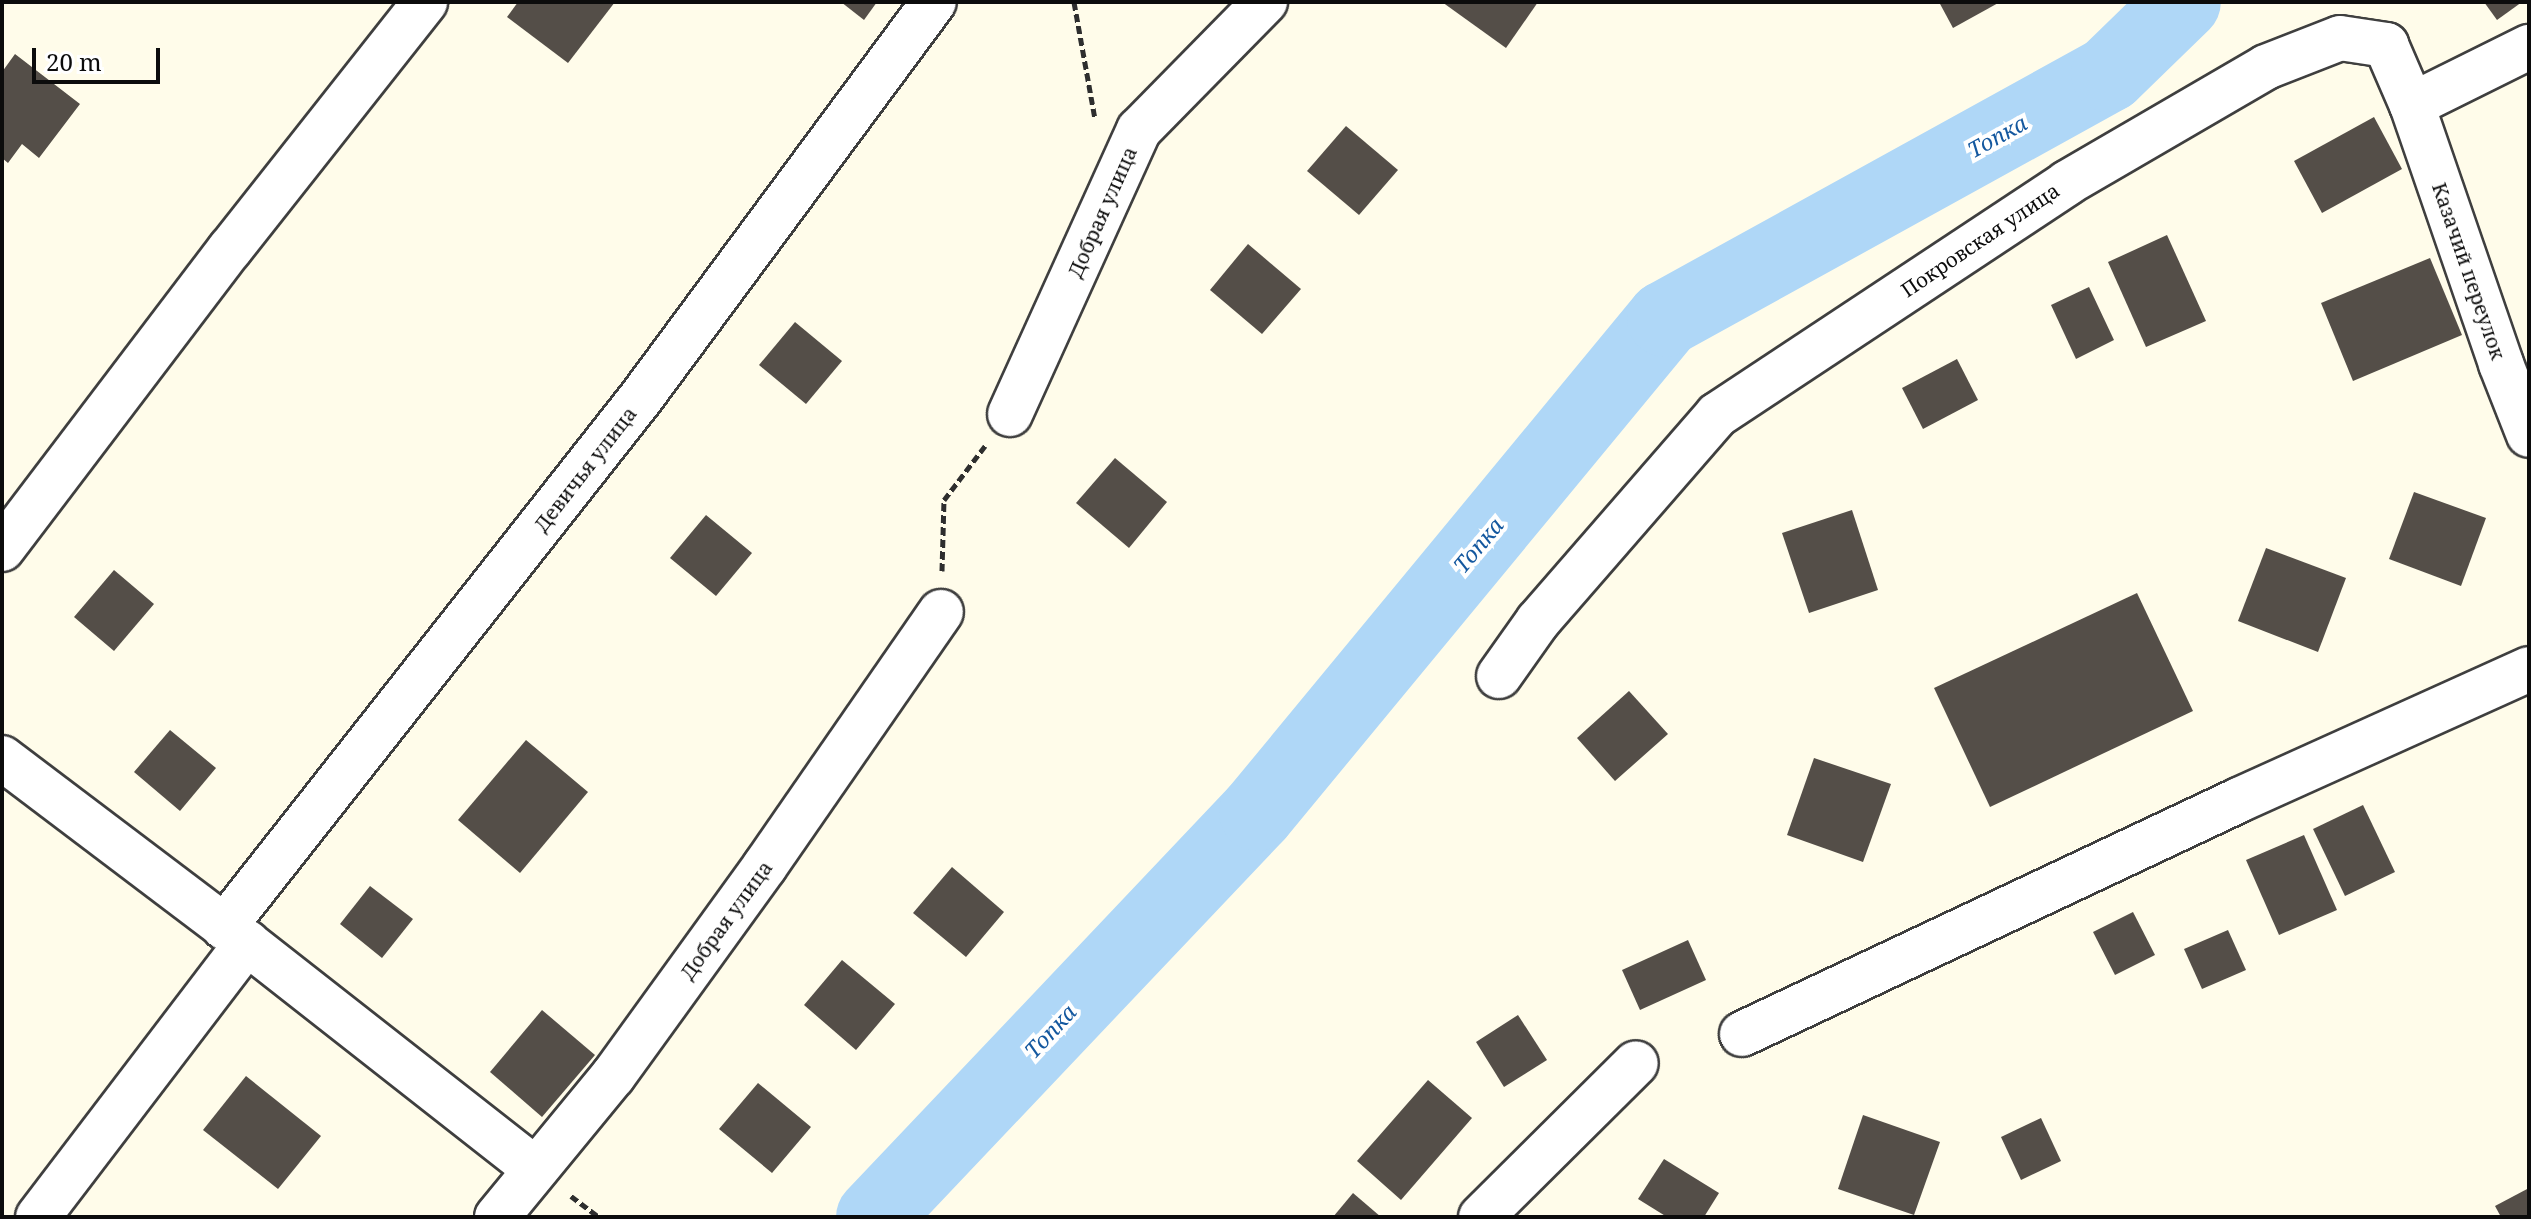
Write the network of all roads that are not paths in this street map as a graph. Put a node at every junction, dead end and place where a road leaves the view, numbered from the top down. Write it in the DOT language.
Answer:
graph roads {
  1 [pos="425,2"];
  2 [pos="934,2"];
  3 [pos="1265,2"];
  4 [pos="2529,47"];
  5 [pos="2412,105"];
  6 [pos="1010,414"];
  7 [pos="2529,435"];
  8 [pos="2,549"];
  9 [pos="941,612"];
  10 [pos="2529,669"];
  11 [pos="1499,676"];
  12 [pos="2,758"];
  13 [pos="235,935"];
  14 [pos="1742,1034"];
  15 [pos="1636,1063"];
  16 [pos="535,1169"];
  17 [pos="38,1217"];
  18 [pos="497,1217"];
  19 [pos="1481,1217"];
  1 -- 8 [label="street"];
  2 -- 13 [label="street, Девичья улица"];
  3 -- 6 [label="street, Добрая улица"];
  4 -- 5 [label="street"];
  5 -- 7 [label="street, Казачий переулок"];
  5 -- 11 [label="street, Покровская улица"];
  9 -- 16 [label="street, Добрая улица"];
  10 -- 14 [label="street"];
  12 -- 13 [label="street"];
  13 -- 16 [label="street"];
  13 -- 17 [label="street, Девичья улица"];
  15 -- 19 [label="street"];
  16 -- 18 [label="street, Добрая улица"];
}
